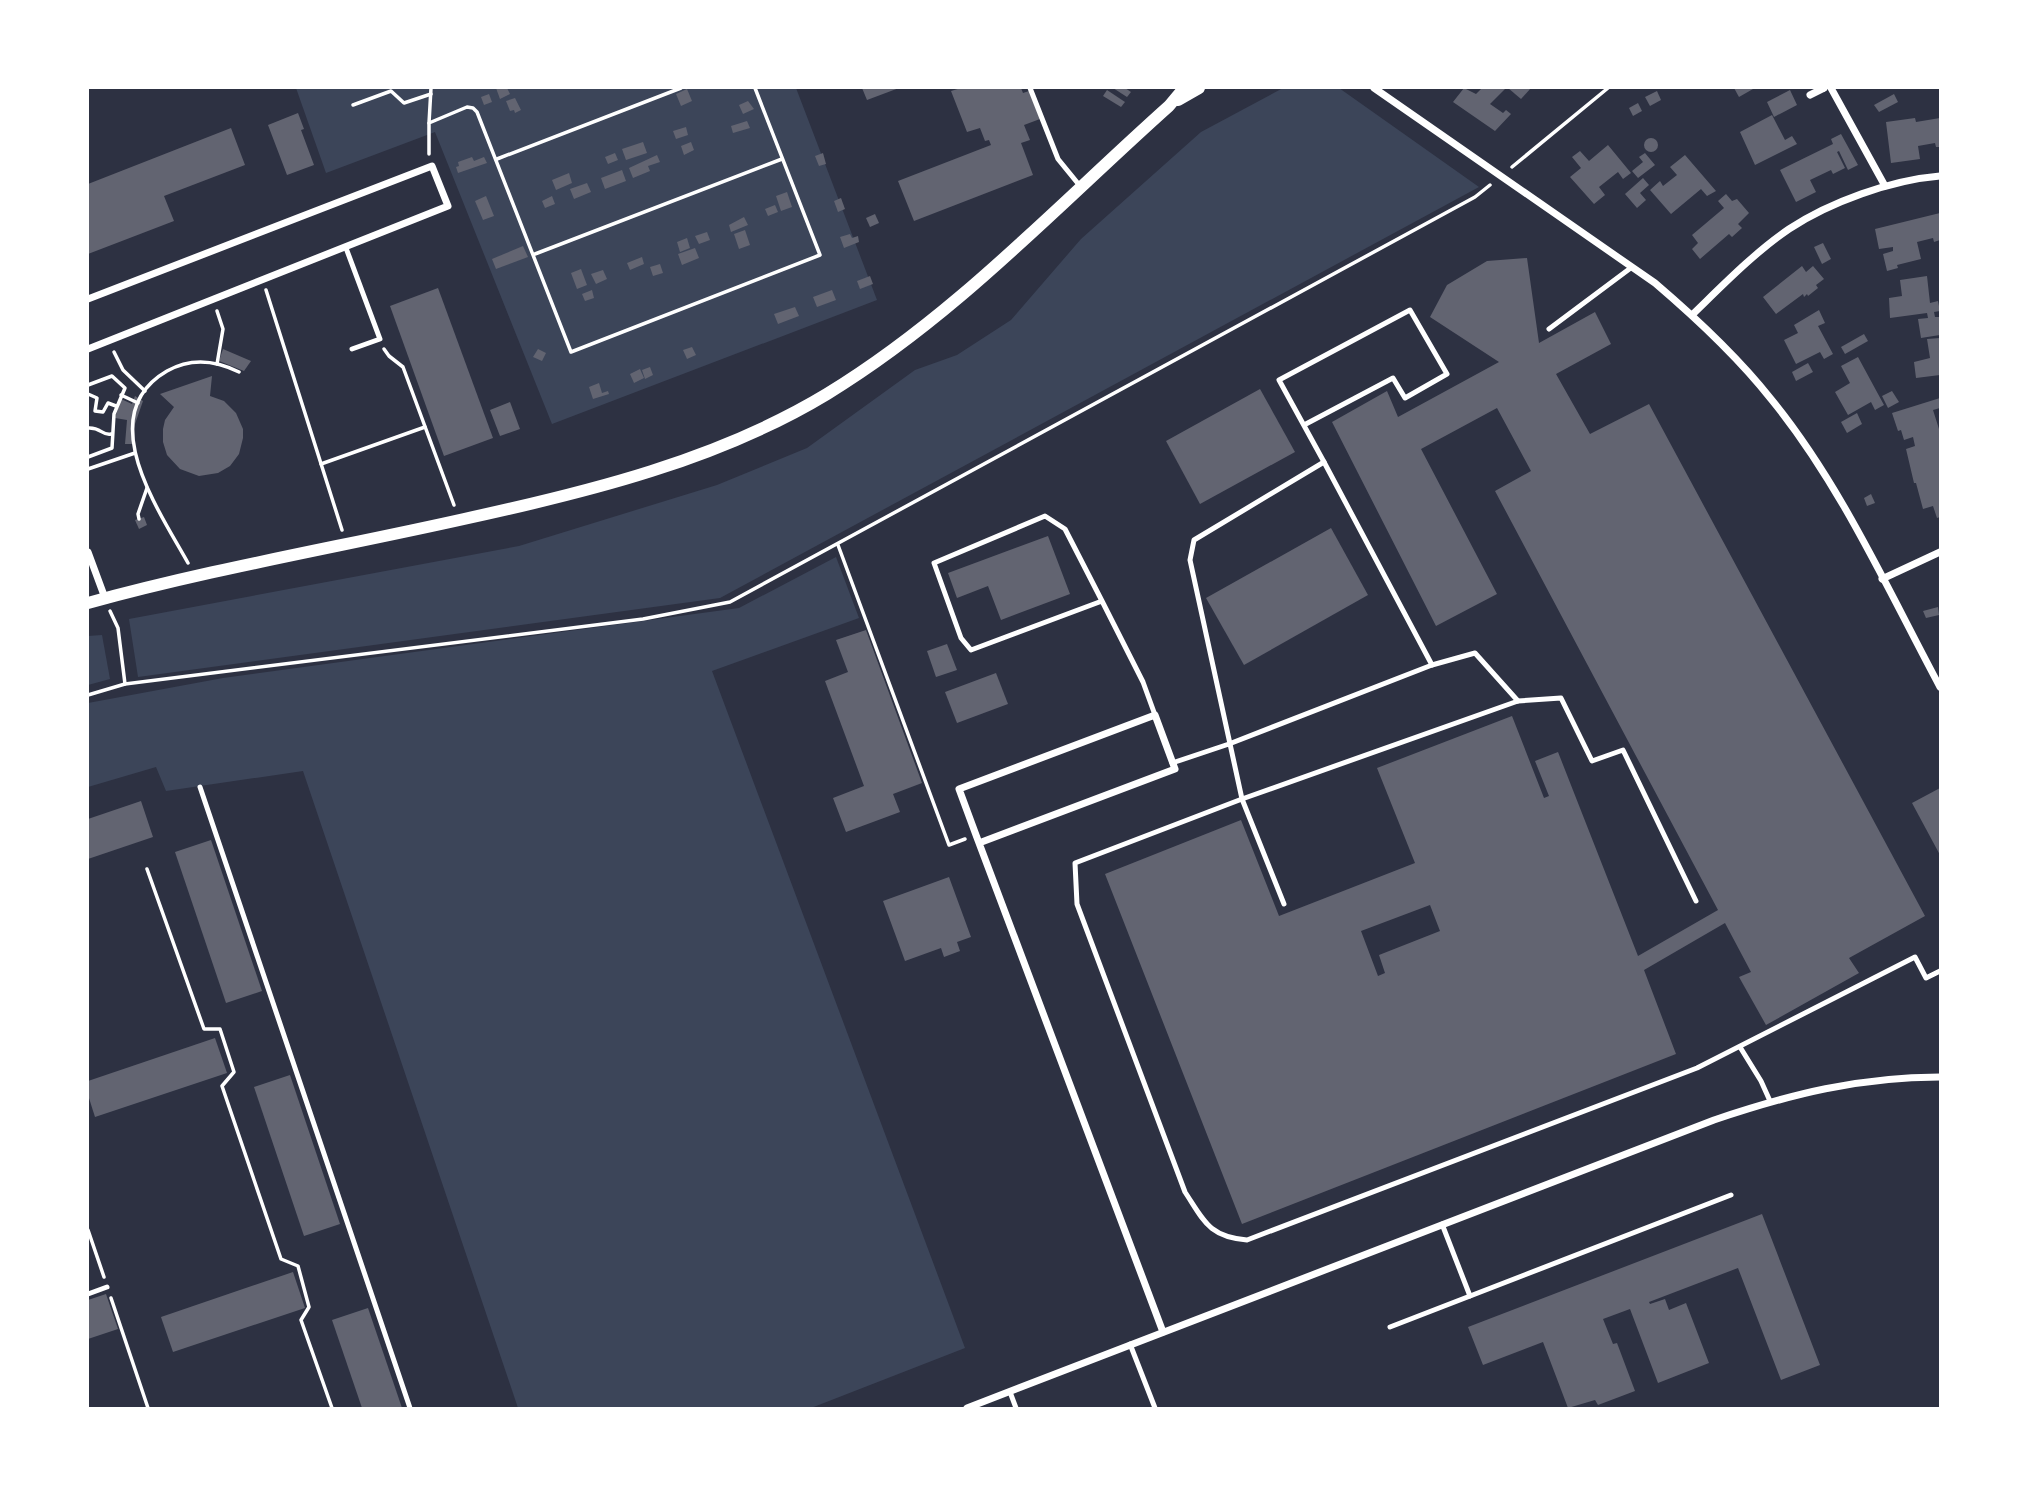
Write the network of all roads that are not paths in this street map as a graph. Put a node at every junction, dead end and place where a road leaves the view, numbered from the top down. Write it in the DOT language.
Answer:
graph roads {
  1 [pos="1030,88"];
  2 [pos="1184,88"];
  3 [pos="1199,88"];
  4 [pos="1374,88"];
  5 [pos="1824,88"];
  6 [pos="1831,88"];
  7 [pos="1810,95"];
  8 [pos="1168,106"];
  9 [pos="1941,176"];
  10 [pos="1080,186"];
  11 [pos="1885,186"];
  12 [pos="346,248"];
  13 [pos="1632,267"];
  14 [pos="88,299"];
  15 [pos="1692,315"];
  16 [pos="1549,329"];
  17 [pos="88,349"];
  18 [pos="352,349"];
  19 [pos="1304,425"];
  20 [pos="1324,462"];
  21 [pos="88,552"];
  22 [pos="1941,552"];
  23 [pos="1882,579"];
  24 [pos="104,598"];
  25 [pos="1101,601"];
  26 [pos="88,603"];
  27 [pos="1432,665"];
  28 [pos="1941,687"];
  29 [pos="1518,701"];
  30 [pos="1154,715"];
  31 [pos="1229,744"];
  32 [pos="1172,763"];
  33 [pos="200,787"];
  34 [pos="1242,799"];
  35 [pos="977,839"];
  36 [pos="1696,901"];
  37 [pos="1284,904"];
  38 [pos="1941,971"];
  39 [pos="1740,1047"];
  40 [pos="1941,1077"];
  41 [pos="1770,1101"];
  42 [pos="1731,1195"];
  43 [pos="1442,1224"];
  44 [pos="107,1287"];
  45 [pos="88,1294"];
  46 [pos="1470,1296"];
  47 [pos="1390,1327"];
  48 [pos="1163,1332"];
  49 [pos="1130,1345"];
  50 [pos="1010,1392"];
  51 [pos="411,1409"];
  52 [pos="967,1409"];
  53 [pos="1016,1409"];
  54 [pos="1155,1409"];
  1 -- 10 [label="lane"];
  2 -- 8 [label="street"];
  3 -- 8 [label="street"];
  4 -- 13 [label="street"];
  5 -- 7 [label="street"];
  6 -- 11 [label="street"];
  8 -- 10 [label="street"];
  9 -- 11 [label="street"];
  10 -- 24 [label="street"];
  11 -- 15 [label="street"];
  12 -- 14 [label="street"];
  12 -- 17 [label="street"];
  12 -- 18 [label="lane"];
  13 -- 15 [label="street"];
  13 -- 16 [label="lane"];
  15 -- 23 [label="street"];
  19 -- 19 [label="lane"];
  19 -- 20 [label="lane"];
  20 -- 27 [label="lane"];
  20 -- 31 [label="lane"];
  21 -- 24 [label="street"];
  22 -- 23 [label="street"];
  23 -- 28 [label="street"];
  24 -- 26 [label="street"];
  25 -- 25 [label="lane"];
  25 -- 30 [label="lane"];
  27 -- 29 [label="lane"];
  27 -- 31 [label="lane"];
  29 -- 34 [label="lane"];
  29 -- 36 [label="lane"];
  30 -- 32 [label="street"];
  30 -- 35 [label="street"];
  31 -- 32 [label="lane"];
  31 -- 34 [label="lane"];
  32 -- 35 [label="street"];
  33 -- 51 [label="lane"];
  34 -- 37 [label="lane"];
  34 -- 39 [label="lane"];
  35 -- 48 [label="street"];
  38 -- 39 [label="lane"];
  39 -- 41 [label="lane"];
  40 -- 41 [label="street"];
  41 -- 43 [label="street"];
  42 -- 46 [label="lane"];
  43 -- 46 [label="lane"];
  43 -- 48 [label="street"];
  44 -- 45 [label="lane"];
  46 -- 47 [label="lane"];
  48 -- 49 [label="street"];
  49 -- 50 [label="street"];
  49 -- 54 [label="lane"];
  50 -- 52 [label="street"];
  50 -- 53 [label="lane"];
}
